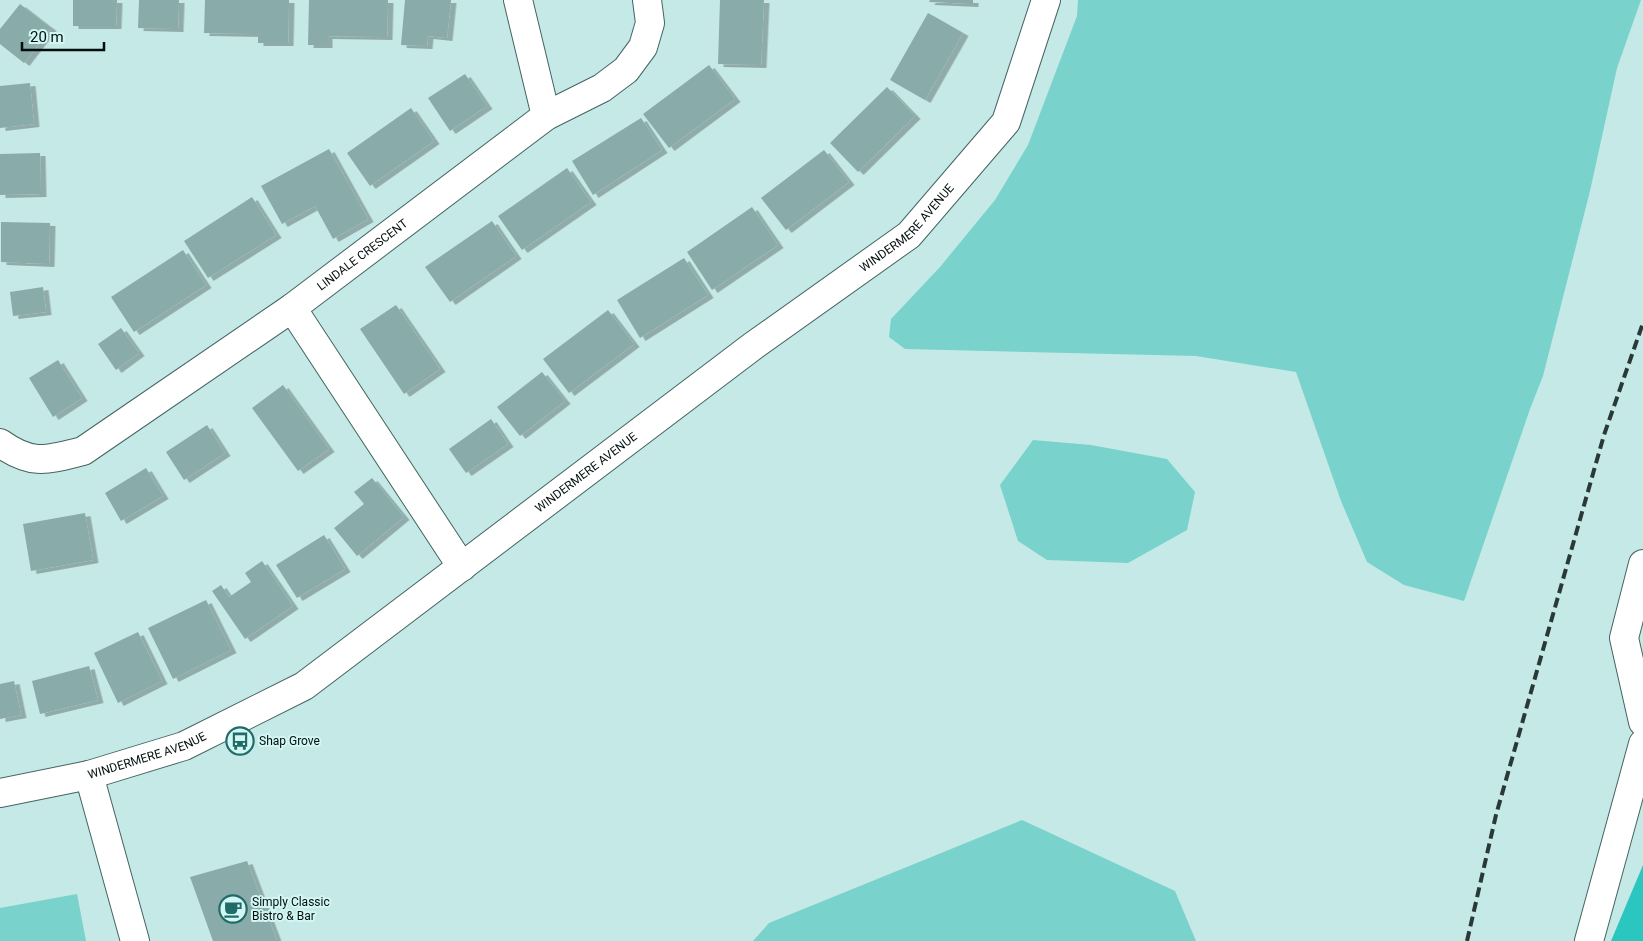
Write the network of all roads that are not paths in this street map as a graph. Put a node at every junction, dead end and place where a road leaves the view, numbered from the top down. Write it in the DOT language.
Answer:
graph roads {
  1 [pos="518,0"];
  2 [pos="647,0"];
  3 [pos="1046,0"];
  4 [pos="546,116"];
  5 [pos="292,308"];
  6 [pos="0,443"];
  7 [pos="1643,564"];
  8 [pos="462,567"];
  9 [pos="1643,722"];
  10 [pos="1643,744"];
  11 [pos="89,775"];
  12 [pos="0,793"];
  13 [pos="135,941"];
  14 [pos="1590,941"];
  1 -- 4 [label="street"];
  2 -- 4 [label="street, LINDALE CRESCENT"];
  3 -- 8 [label="street, WINDERMERE AVENUE"];
  4 -- 5 [label="street, LINDALE CRESCENT"];
  5 -- 6 [label="street, LINDALE CRESCENT"];
  5 -- 8 [label="street"];
  7 -- 9 [label="street"];
  8 -- 11 [label="street, WINDERMERE AVENUE"];
  10 -- 14 [label="street"];
  11 -- 12 [label="street, WINDERMERE AVENUE"];
  11 -- 13 [label="street"];
}
